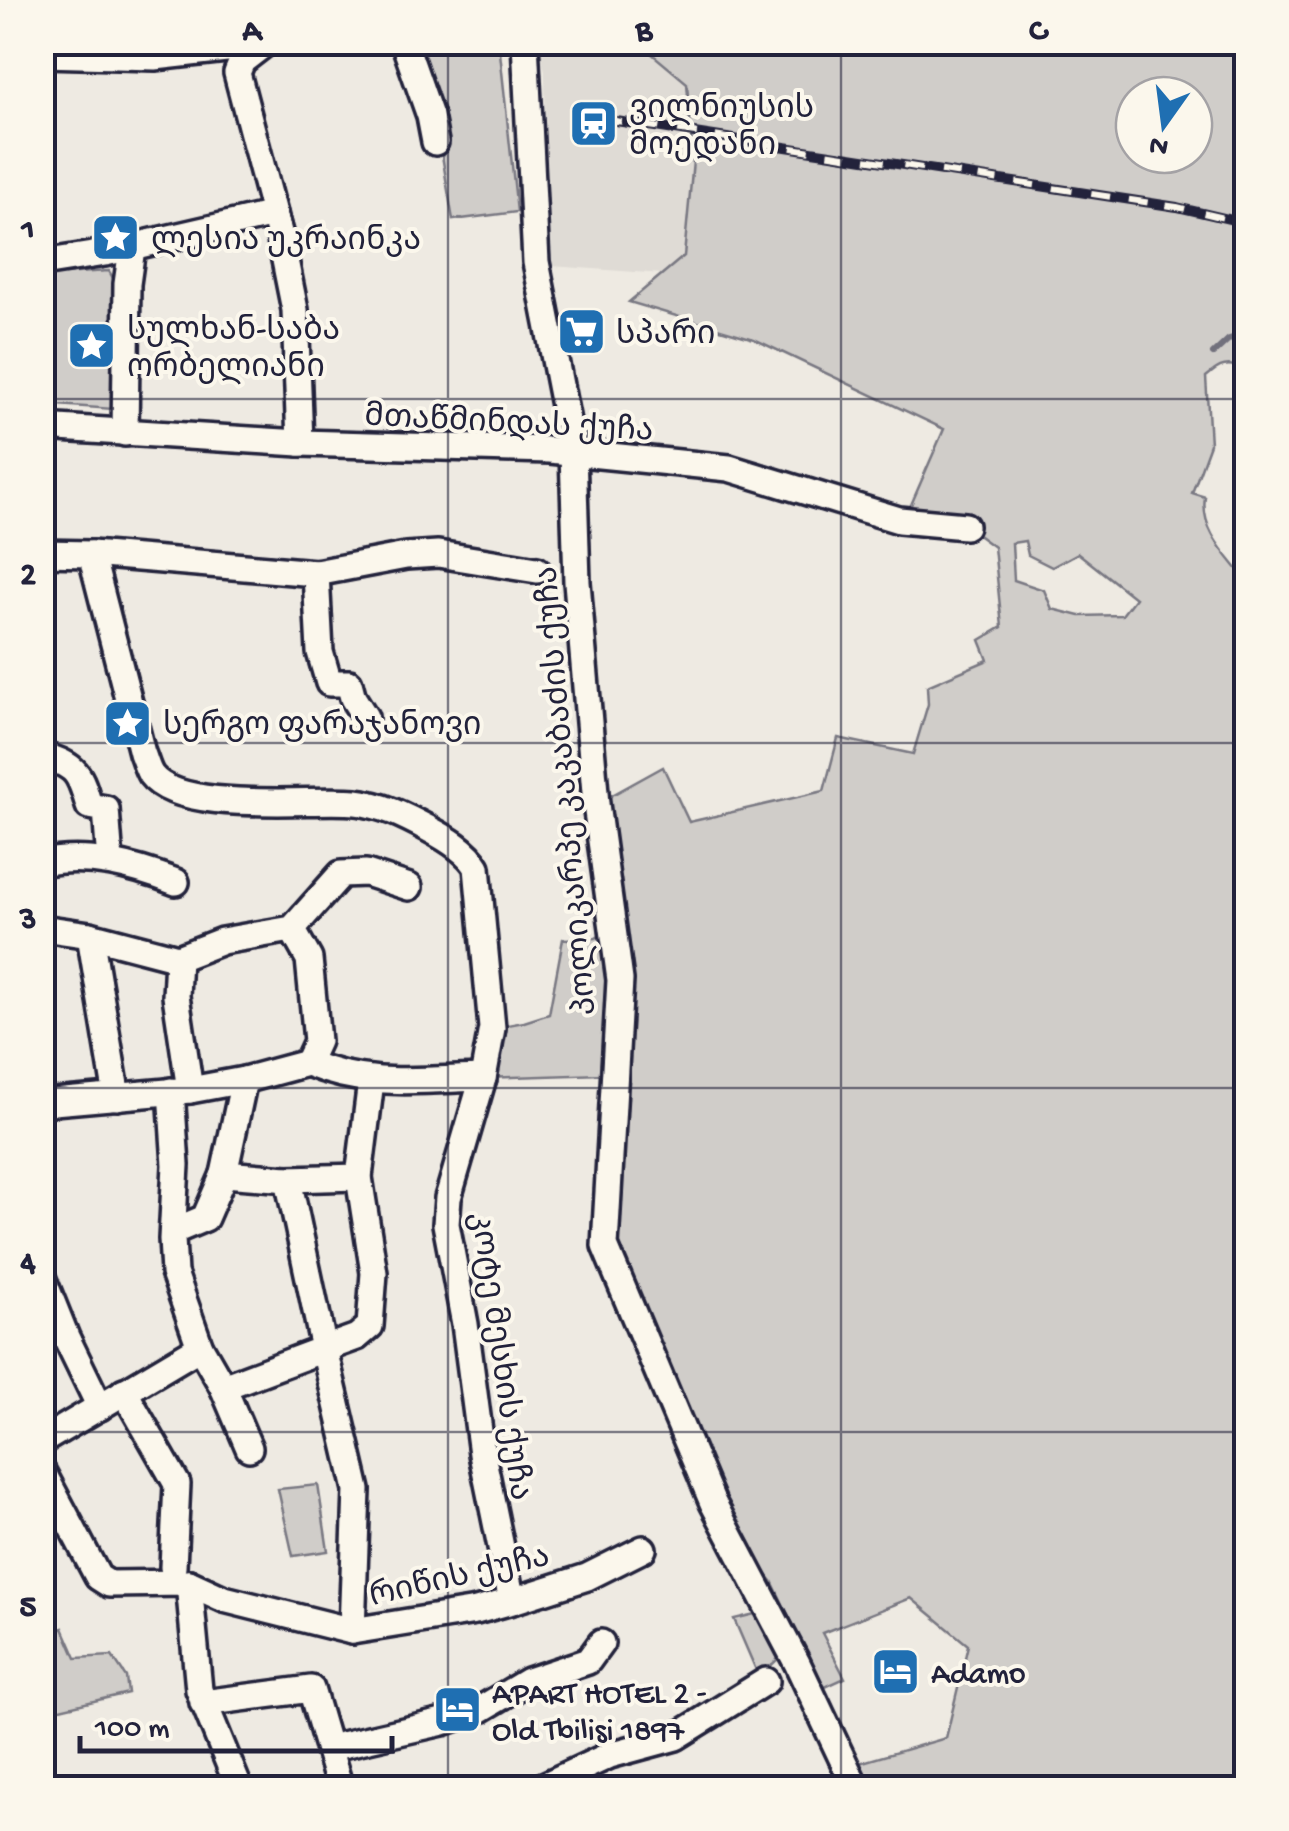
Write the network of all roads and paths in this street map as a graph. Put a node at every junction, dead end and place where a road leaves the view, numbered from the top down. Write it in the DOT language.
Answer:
graph roads {
  1 [pos="404,42"];
  2 [pos="525,42"];
  3 [pos="267,44"];
  4 [pos="42,54"];
  5 [pos="435,142"];
  6 [pos="274,214"];
  7 [pos="132,248"];
  8 [pos="42,264"];
  9 [pos="42,426"];
  10 [pos="124,433"];
  11 [pos="300,444"];
  12 [pos="573,452"];
  13 [pos="965,526"];
  14 [pos="42,553"];
  15 [pos="91,554"];
  16 [pos="538,570"];
  17 [pos="316,573"];
  18 [pos="365,717"];
  19 [pos="42,755"];
  20 [pos="110,862"];
  21 [pos="42,863"];
  22 [pos="176,882"];
  23 [pos="409,888"];
  24 [pos="42,928"];
  25 [pos="292,929"];
  26 [pos="90,935"];
  27 [pos="178,958"];
  28 [pos="312,1052"];
  29 [pos="482,1078"];
  30 [pos="244,1080"];
  31 [pos="371,1082"];
  32 [pos="180,1091"];
  33 [pos="118,1097"];
  34 [pos="42,1102"];
  35 [pos="224,1174"];
  36 [pos="359,1177"];
  37 [pos="288,1179"];
  38 [pos="174,1231"];
  39 [pos="42,1277"];
  40 [pos="200,1347"];
  41 [pos="324,1349"];
  42 [pos="223,1387"];
  43 [pos="124,1392"];
  44 [pos="100,1408"];
  45 [pos="42,1441"];
  46 [pos="249,1448"];
  47 [pos="42,1472"];
  48 [pos="642,1549"];
  49 [pos="181,1575"];
  50 [pos="512,1601"];
  51 [pos="352,1631"];
  52 [pos="601,1643"];
  53 [pos="766,1681"];
  54 [pos="203,1703"];
  55 [pos="329,1748"];
  56 [pos="239,1788"];
  57 [pos="340,1788"];
  58 [pos="539,1788"];
  59 [pos="856,1788"];
  1 -- 5 [label="street"];
  2 -- 12 [label="street, პოლიკარპე კაკაბაძის ქუჩა"];
  3 -- 4 [label="street"];
  3 -- 6 [label="street"];
  6 -- 7 [label="street"];
  6 -- 11 [label="street"];
  7 -- 8 [label="street"];
  7 -- 10 [label="street"];
  9 -- 10 [label="street, მთაწმინდას ქუჩა"];
  10 -- 11 [label="street, მთაწმინდას ქუჩა"];
  11 -- 12 [label="street, მთაწმინდას ქუჩა"];
  12 -- 13 [label="street, მთაწმინდას ქუჩა"];
  12 -- 59 [label="street, პოლიკარპე კაკაბაძის ქუჩა"];
  14 -- 15 [label="street"];
  15 -- 17 [label="street"];
  15 -- 29 [label="street, კოტე მესხის ქუჩა"];
  16 -- 17 [label="street"];
  17 -- 18 [label="street"];
  19 -- 20 [label="street"];
  20 -- 21 [label="street"];
  20 -- 22 [label="street"];
  23 -- 25 [label="street"];
  24 -- 26 [label="street"];
  25 -- 27 [label="street"];
  25 -- 28 [label="street"];
  26 -- 27 [label="street"];
  26 -- 33 [label="street"];
  27 -- 32 [label="street"];
  28 -- 30 [label="street"];
  28 -- 31 [label="street"];
  29 -- 31 [label="street"];
  29 -- 50 [label="street, კოტე მესხის ქუჩა"];
  30 -- 32 [label="street"];
  30 -- 35 [label="street"];
  31 -- 36 [label="street"];
  32 -- 33 [label="street"];
  32 -- 38 [label="street"];
  33 -- 34 [label="street"];
  35 -- 37 [label="street"];
  35 -- 38 [label="street"];
  36 -- 37 [label="street"];
  36 -- 41 [label="street"];
  37 -- 41 [label="street"];
  38 -- 40 [label="street"];
  39 -- 44 [label="street"];
  40 -- 42 [label="street"];
  40 -- 43 [label="street"];
  41 -- 42 [label="street"];
  41 -- 51 [label="street"];
  42 -- 46 [label="street"];
  43 -- 44 [label="street"];
  43 -- 49 [label="street"];
  44 -- 45 [label="street"];
  47 -- 49 [label="street, რიწის ქუჩა"];
  48 -- 50 [label="street, რიწის ქუჩა"];
  49 -- 51 [label="street, რიწის ქუჩა"];
  49 -- 54 [label="street"];
  50 -- 51 [label="street, რიწის ქუჩა"];
  52 -- 55 [label="street"];
  53 -- 58 [label="street"];
  54 -- 55 [label="street"];
  54 -- 56 [label="street"];
  55 -- 57 [label="street"];
}
